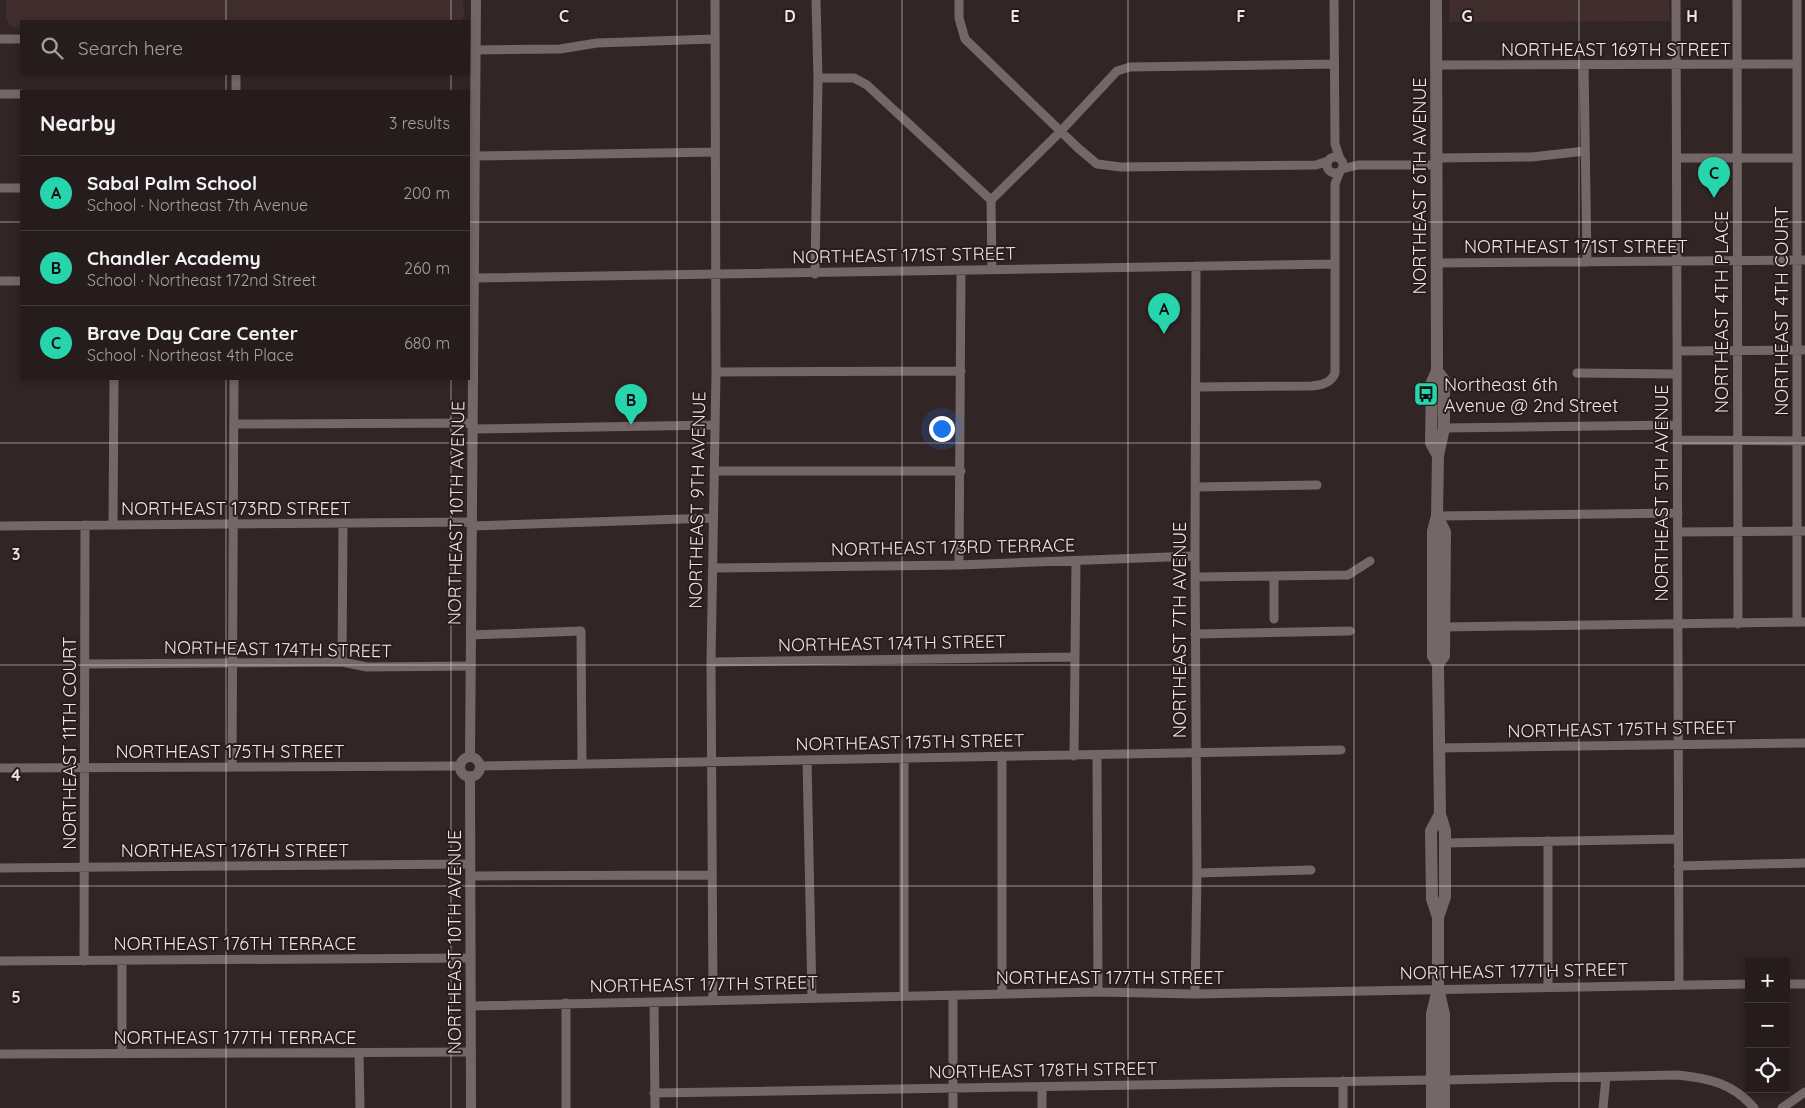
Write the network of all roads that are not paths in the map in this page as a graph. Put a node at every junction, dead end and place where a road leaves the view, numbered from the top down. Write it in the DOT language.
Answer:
graph roads {
  1 [pos="476,0"];
  2 [pos="715,0"];
  3 [pos="816,0"];
  4 [pos="959,0"];
  5 [pos="1334,0"];
  6 [pos="1436,0"];
  7 [pos="1676,0"];
  8 [pos="1736,0"];
  9 [pos="1797,0"];
  10 [pos="472,35"];
  11 [pos="0,39"];
  12 [pos="20,39"];
  13 [pos="713,39"];
  14 [pos="476,50"];
  15 [pos="1334,64"];
  16 [pos="1678,64"];
  17 [pos="1797,64"];
  18 [pos="1436,65"];
  19 [pos="1584,65"];
  20 [pos="1736,65"];
  21 [pos="236,75"];
  22 [pos="818,78"];
  23 [pos="236,90"];
  24 [pos="0,94"];
  25 [pos="20,94"];
  26 [pos="472,130"];
  27 [pos="1060,132"];
  28 [pos="1585,151"];
  29 [pos="715,152"];
  30 [pos="475,156"];
  31 [pos="1678,158"];
  32 [pos="1737,158"];
  33 [pos="1797,158"];
  34 [pos="1436,161"];
  35 [pos="1335,165"];
  36 [pos="0,188"];
  37 [pos="20,188"];
  38 [pos="991,200"];
  39 [pos="472,224"];
  40 [pos="1801,260"];
  41 [pos="1677,261"];
  42 [pos="1737,261"];
  43 [pos="1437,262"];
  44 [pos="1587,262"];
  45 [pos="1334,264"];
  46 [pos="1196,266"];
  47 [pos="992,270"];
  48 [pos="961,271"];
  49 [pos="714,274"];
  50 [pos="815,274"];
  51 [pos="474,278"];
  52 [pos="0,281"];
  53 [pos="20,281"];
  54 [pos="471,323"];
  55 [pos="1738,350"];
  56 [pos="1801,350"];
  57 [pos="1677,351"];
  58 [pos="961,371"];
  59 [pos="1437,371"];
  60 [pos="716,372"];
  61 [pos="1576,373"];
  62 [pos="1677,374"];
  63 [pos="114,380"];
  64 [pos="234,380"];
  65 [pos="1196,387"];
  66 [pos="234,424"];
  67 [pos="715,425"];
  68 [pos="1677,425"];
  69 [pos="473,426"];
  70 [pos="1444,428"];
  71 [pos="1677,440"];
  72 [pos="1738,441"];
  73 [pos="1801,441"];
  74 [pos="1438,456"];
  75 [pos="714,471"];
  76 [pos="961,471"];
  77 [pos="1317,485"];
  78 [pos="1196,487"];
  79 [pos="1678,513"];
  80 [pos="1438,516"];
  81 [pos="713,518"];
  82 [pos="343,523"];
  83 [pos="234,524"];
  84 [pos="472,524"];
  85 [pos="85,525"];
  86 [pos="114,525"];
  87 [pos="0,526"];
  88 [pos="1801,531"];
  89 [pos="1678,532"];
  90 [pos="1738,532"];
  91 [pos="1195,556"];
  92 [pos="1076,561"];
  93 [pos="1370,561"];
  94 [pos="959,565"];
  95 [pos="712,568"];
  96 [pos="1274,576"];
  97 [pos="1196,577"];
  98 [pos="1274,619"];
  99 [pos="1801,622"];
  100 [pos="1738,624"];
  101 [pos="1678,625"];
  102 [pos="1444,627"];
  103 [pos="1350,631"];
  104 [pos="1195,634"];
  105 [pos="471,635"];
  106 [pos="1074,657"];
  107 [pos="233,662"];
  108 [pos="342,662"];
  109 [pos="711,662"];
  110 [pos="85,664"];
  111 [pos="1438,664"];
  112 [pos="470,666"];
  113 [pos="1805,743"];
  114 [pos="1677,745"];
  115 [pos="1439,748"];
  116 [pos="1341,750"];
  117 [pos="1196,753"];
  118 [pos="1097,755"];
  119 [pos="1002,756"];
  120 [pos="1074,756"];
  121 [pos="470,757"];
  122 [pos="904,758"];
  123 [pos="808,760"];
  124 [pos="713,762"];
  125 [pos="582,764"];
  126 [pos="460,766"];
  127 [pos="480,766"];
  128 [pos="232,767"];
  129 [pos="0,768"];
  130 [pos="85,768"];
  131 [pos="470,776"];
  132 [pos="1440,814"];
  133 [pos="1678,839"];
  134 [pos="1548,841"];
  135 [pos="1445,843"];
  136 [pos="1805,863"];
  137 [pos="470,864"];
  138 [pos="1678,866"];
  139 [pos="84,867"];
  140 [pos="0,868"];
  141 [pos="1312,870"];
  142 [pos="1198,873"];
  143 [pos="711,875"];
  144 [pos="470,876"];
  145 [pos="1438,918"];
  146 [pos="470,958"];
  147 [pos="122,960"];
  148 [pos="0,961"];
  149 [pos="84,961"];
  150 [pos="1745,984"];
  151 [pos="1790,984"];
  152 [pos="1805,984"];
  153 [pos="1679,985"];
  154 [pos="1548,987"];
  155 [pos="1438,988"];
  156 [pos="1098,992"];
  157 [pos="1002,994"];
  158 [pos="1195,994"];
  159 [pos="904,996"];
  160 [pos="953,996"];
  161 [pos="812,998"];
  162 [pos="713,1000"];
  163 [pos="654,1002"];
  164 [pos="566,1004"];
  165 [pos="471,1006"];
  166 [pos="359,1052"];
  167 [pos="471,1052"];
  168 [pos="0,1054"];
  169 [pos="122,1054"];
  170 [pos="1606,1076"];
  171 [pos="1438,1080"];
  172 [pos="1343,1081"];
  173 [pos="952,1087"];
  174 [pos="1042,1087"];
  175 [pos="1805,1092"];
  176 [pos="654,1093"];
  177 [pos="360,1108"];
  178 [pos="471,1108"];
  179 [pos="566,1108"];
  180 [pos="654,1108"];
  181 [pos="953,1108"];
  182 [pos="1042,1108"];
  183 [pos="1343,1108"];
  184 [pos="1432,1108"];
  185 [pos="1444,1108"];
  186 [pos="1603,1108"];
  187 [pos="1754,1108"];
  188 [pos="1782,1108"];
  1 -- 10 [label="street, NORTHEAST 10TH AVENUE"];
  2 -- 13 [label="street, NORTHEAST 9TH AVENUE"];
  3 -- 22 [label="street"];
  4 -- 27 [label="street"];
  5 -- 15 [label="street"];
  6 -- 18 [label="main road, NORTHEAST 6TH AVENUE"];
  7 -- 16 [label="street, NORTHEAST 5TH AVENUE"];
  8 -- 20 [label="street, NORTHEAST 4TH PLACE"];
  9 -- 17 [label="street, NORTHEAST 4TH COURT"];
  10 -- 14 [label="street, NORTHEAST 10TH AVENUE"];
  11 -- 12 [label="street"];
  13 -- 14 [label="street"];
  13 -- 29 [label="street, NORTHEAST 9TH AVENUE"];
  14 -- 26 [label="street, NORTHEAST 10TH AVENUE"];
  15 -- 27 [label="street"];
  15 -- 35 [label="street"];
  16 -- 19 [label="street, NORTHEAST 169TH STREET"];
  16 -- 20 [label="street, NORTHEAST 169TH STREET"];
  16 -- 31 [label="street, NORTHEAST 5TH AVENUE"];
  17 -- 20 [label="street, NORTHEAST 169TH STREET"];
  17 -- 33 [label="street, NORTHEAST 4TH COURT"];
  18 -- 19 [label="street, NORTHEAST 169TH STREET"];
  18 -- 34 [label="main road, NORTHEAST 6TH AVENUE"];
  19 -- 28 [label="street"];
  20 -- 32 [label="street, NORTHEAST 4TH PLACE"];
  21 -- 23 [label="street"];
  22 -- 38 [label="street"];
  22 -- 50 [label="street"];
  24 -- 25 [label="street"];
  26 -- 30 [label="street, NORTHEAST 10TH AVENUE"];
  27 -- 35 [label="street"];
  27 -- 38 [label="street"];
  28 -- 34 [label="street"];
  28 -- 44 [label="street"];
  29 -- 30 [label="street"];
  29 -- 49 [label="street, NORTHEAST 9TH AVENUE"];
  30 -- 39 [label="street, NORTHEAST 10TH AVENUE"];
  31 -- 32 [label="street"];
  31 -- 41 [label="street, NORTHEAST 5TH AVENUE"];
  32 -- 33 [label="street"];
  32 -- 42 [label="street, NORTHEAST 4TH PLACE"];
  33 -- 40 [label="street, NORTHEAST 4TH COURT"];
  34 -- 35 [label="street"];
  34 -- 43 [label="main road, NORTHEAST 6TH AVENUE"];
  35 -- 45 [label="street"];
  36 -- 37 [label="street"];
  38 -- 47 [label="street"];
  39 -- 51 [label="street, NORTHEAST 10TH AVENUE"];
  40 -- 42 [label="street, NORTHEAST 171ST STREET"];
  40 -- 56 [label="street, NORTHEAST 4TH COURT"];
  41 -- 42 [label="street, NORTHEAST 171ST STREET"];
  41 -- 44 [label="street, NORTHEAST 171ST STREET"];
  41 -- 57 [label="street, NORTHEAST 5TH AVENUE"];
  42 -- 55 [label="street, NORTHEAST 4TH PLACE"];
  43 -- 44 [label="street, NORTHEAST 171ST STREET"];
  43 -- 59 [label="main road, NORTHEAST 6TH AVENUE"];
  45 -- 46 [label="street, NORTHEAST 171ST STREET"];
  45 -- 65 [label="street"];
  46 -- 47 [label="street, NORTHEAST 171ST STREET"];
  46 -- 65 [label="street, NORTHEAST 7TH AVENUE"];
  47 -- 48 [label="street, NORTHEAST 171ST STREET"];
  48 -- 50 [label="street, NORTHEAST 171ST STREET"];
  48 -- 58 [label="street"];
  49 -- 50 [label="street, NORTHEAST 171ST STREET"];
  49 -- 51 [label="street, NORTHEAST 171ST STREET"];
  49 -- 60 [label="street, NORTHEAST 9TH AVENUE"];
  51 -- 54 [label="street, NORTHEAST 10TH AVENUE"];
  52 -- 53 [label="street"];
  54 -- 69 [label="street, NORTHEAST 10TH AVENUE"];
  55 -- 56 [label="street"];
  55 -- 57 [label="street"];
  55 -- 72 [label="street, NORTHEAST 4TH PLACE"];
  56 -- 73 [label="street, NORTHEAST 4TH COURT"];
  57 -- 62 [label="street, NORTHEAST 5TH AVENUE"];
  58 -- 60 [label="street"];
  58 -- 76 [label="street"];
  59 -- 70 [label="main road, NORTHEAST 6TH AVENUE"];
  59 -- 74 [label="main road, NORTHEAST 6TH AVENUE"];
  60 -- 67 [label="street, NORTHEAST 9TH AVENUE"];
  61 -- 62 [label="street"];
  62 -- 68 [label="street, NORTHEAST 5TH AVENUE"];
  63 -- 86 [label="street"];
  64 -- 66 [label="street"];
  65 -- 78 [label="street, NORTHEAST 7TH AVENUE"];
  66 -- 69 [label="street"];
  66 -- 83 [label="street"];
  67 -- 69 [label="street"];
  67 -- 75 [label="street, NORTHEAST 9TH AVENUE"];
  68 -- 70 [label="street"];
  68 -- 71 [label="street, NORTHEAST 5TH AVENUE"];
  69 -- 84 [label="street, NORTHEAST 10TH AVENUE"];
  70 -- 74 [label="main road, NORTHEAST 6TH AVENUE"];
  71 -- 72 [label="street"];
  71 -- 79 [label="street, NORTHEAST 5TH AVENUE"];
  72 -- 73 [label="street"];
  72 -- 90 [label="street, NORTHEAST 4TH PLACE"];
  73 -- 88 [label="street, NORTHEAST 4TH COURT"];
  74 -- 80 [label="main road, NORTHEAST 6TH AVENUE"];
  75 -- 76 [label="street"];
  75 -- 81 [label="street, NORTHEAST 9TH AVENUE"];
  76 -- 94 [label="street"];
  77 -- 78 [label="street"];
  78 -- 91 [label="street, NORTHEAST 7TH AVENUE"];
  79 -- 80 [label="street"];
  79 -- 89 [label="street, NORTHEAST 5TH AVENUE"];
  80 -- 102 [label="main road, NORTHEAST 6TH AVENUE"];
  80 -- 111 [label="main road, NORTHEAST 6TH AVENUE"];
  81 -- 84 [label="street, NORTHEAST 173RD STREET"];
  81 -- 95 [label="street, NORTHEAST 9TH AVENUE"];
  82 -- 83 [label="street, NORTHEAST 173RD STREET"];
  82 -- 84 [label="street, NORTHEAST 173RD STREET"];
  82 -- 108 [label="street"];
  83 -- 86 [label="street, NORTHEAST 173RD STREET"];
  83 -- 107 [label="street"];
  84 -- 105 [label="street, NORTHEAST 10TH AVENUE"];
  85 -- 86 [label="street, NORTHEAST 173RD STREET"];
  85 -- 87 [label="street, NORTHEAST 173RD STREET"];
  85 -- 110 [label="street, NORTHEAST 11TH COURT"];
  88 -- 90 [label="street"];
  88 -- 99 [label="street, NORTHEAST 4TH COURT"];
  89 -- 90 [label="street"];
  89 -- 101 [label="street, NORTHEAST 5TH AVENUE"];
  90 -- 100 [label="street, NORTHEAST 4TH PLACE"];
  91 -- 92 [label="street, NORTHEAST 173RD TERRACE"];
  91 -- 97 [label="street, NORTHEAST 7TH AVENUE"];
  92 -- 94 [label="street, NORTHEAST 173RD TERRACE"];
  92 -- 106 [label="street"];
  93 -- 96 [label="street"];
  94 -- 95 [label="street, NORTHEAST 173RD TERRACE"];
  95 -- 109 [label="street, NORTHEAST 9TH AVENUE"];
  96 -- 97 [label="street"];
  96 -- 98 [label="street"];
  97 -- 104 [label="street, NORTHEAST 7TH AVENUE"];
  99 -- 100 [label="street"];
  100 -- 101 [label="street"];
  101 -- 102 [label="street"];
  101 -- 114 [label="street, NORTHEAST 5TH AVENUE"];
  102 -- 111 [label="main road, NORTHEAST 6TH AVENUE"];
  103 -- 104 [label="street"];
  104 -- 117 [label="street, NORTHEAST 7TH AVENUE"];
  105 -- 112 [label="street, NORTHEAST 10TH AVENUE"];
  105 -- 125 [label="street"];
  106 -- 109 [label="street, NORTHEAST 174TH STREET"];
  106 -- 120 [label="street"];
  107 -- 108 [label="street, NORTHEAST 174TH STREET"];
  107 -- 110 [label="street, NORTHEAST 174TH STREET"];
  107 -- 128 [label="street"];
  108 -- 112 [label="street, NORTHEAST 174TH STREET"];
  109 -- 124 [label="street, NORTHEAST 9TH AVENUE"];
  110 -- 130 [label="street, NORTHEAST 11TH COURT"];
  111 -- 115 [label="main road, NORTHEAST 6TH AVENUE"];
  112 -- 121 [label="street, NORTHEAST 10TH AVENUE"];
  113 -- 114 [label="street, NORTHEAST 175TH STREET"];
  114 -- 115 [label="street, NORTHEAST 175TH STREET"];
  114 -- 133 [label="street, NORTHEAST 5TH AVENUE"];
  115 -- 132 [label="main road, NORTHEAST 6TH AVENUE"];
  116 -- 117 [label="street, NORTHEAST 175TH STREET"];
  117 -- 118 [label="street, NORTHEAST 175TH STREET"];
  117 -- 142 [label="street, NORTHEAST 7TH AVENUE"];
  118 -- 120 [label="street, NORTHEAST 175TH STREET"];
  118 -- 156 [label="street"];
  119 -- 120 [label="street, NORTHEAST 175TH STREET"];
  119 -- 122 [label="street, NORTHEAST 175TH STREET"];
  119 -- 157 [label="street"];
  121 -- 126 [label="street"];
  121 -- 127 [label="street"];
  122 -- 123 [label="street, NORTHEAST 175TH STREET"];
  122 -- 159 [label="street"];
  123 -- 124 [label="street, NORTHEAST 175TH STREET"];
  123 -- 161 [label="street"];
  124 -- 125 [label="street, NORTHEAST 175TH STREET"];
  124 -- 143 [label="street, NORTHEAST 9TH AVENUE"];
  125 -- 127 [label="street, NORTHEAST 175TH STREET"];
  126 -- 128 [label="street, NORTHEAST 175TH STREET"];
  126 -- 131 [label="street"];
  127 -- 131 [label="street"];
  128 -- 130 [label="street, NORTHEAST 175TH STREET"];
  129 -- 130 [label="street, NORTHEAST 175TH STREET"];
  130 -- 139 [label="street, NORTHEAST 11TH COURT"];
  131 -- 137 [label="street, NORTHEAST 10TH AVENUE"];
  132 -- 135 [label="main road, NORTHEAST 6TH AVENUE"];
  132 -- 145 [label="main road, NORTHEAST 6TH AVENUE"];
  133 -- 134 [label="street"];
  133 -- 138 [label="street, NORTHEAST 5TH AVENUE"];
  134 -- 135 [label="street"];
  134 -- 154 [label="street"];
  135 -- 145 [label="main road, NORTHEAST 6TH AVENUE"];
  136 -- 138 [label="street"];
  137 -- 139 [label="street, NORTHEAST 176TH STREET"];
  137 -- 144 [label="street, NORTHEAST 10TH AVENUE"];
  138 -- 153 [label="street, NORTHEAST 5TH AVENUE"];
  139 -- 140 [label="street, NORTHEAST 176TH STREET"];
  139 -- 149 [label="street, NORTHEAST 11TH COURT"];
  141 -- 142 [label="street"];
  142 -- 158 [label="street, NORTHEAST 7TH AVENUE"];
  143 -- 144 [label="street"];
  143 -- 162 [label="street, NORTHEAST 9TH AVENUE"];
  144 -- 146 [label="street, NORTHEAST 10TH AVENUE"];
  145 -- 155 [label="main road, NORTHEAST 6TH AVENUE"];
  146 -- 147 [label="street, NORTHEAST 176TH TERRACE"];
  146 -- 165 [label="street, NORTHEAST 10TH AVENUE"];
  147 -- 149 [label="street, NORTHEAST 176TH TERRACE"];
  147 -- 169 [label="street"];
  148 -- 149 [label="street, NORTHEAST 176TH TERRACE"];
  150 -- 153 [label="street, NORTHEAST 177TH STREET"];
  151 -- 152 [label="street"];
  153 -- 154 [label="street, NORTHEAST 177TH STREET"];
  154 -- 155 [label="street, NORTHEAST 177TH STREET"];
  155 -- 158 [label="street, NORTHEAST 177TH STREET"];
  155 -- 171 [label="main road, NORTHEAST 6TH AVENUE"];
  156 -- 157 [label="street, NORTHEAST 177TH STREET"];
  156 -- 158 [label="street, NORTHEAST 177TH STREET"];
  157 -- 160 [label="street, NORTHEAST 177TH STREET"];
  159 -- 160 [label="street, NORTHEAST 177TH STREET"];
  159 -- 161 [label="street, NORTHEAST 177TH STREET"];
  160 -- 173 [label="street"];
  161 -- 162 [label="street, NORTHEAST 177TH STREET"];
  162 -- 163 [label="street, NORTHEAST 177TH STREET"];
  163 -- 164 [label="street, NORTHEAST 177TH STREET"];
  163 -- 176 [label="street"];
  164 -- 165 [label="street, NORTHEAST 177TH STREET"];
  164 -- 179 [label="street"];
  165 -- 167 [label="street, NORTHEAST 10TH AVENUE"];
  166 -- 167 [label="street, NORTHEAST 177TH TERRACE"];
  166 -- 169 [label="street, NORTHEAST 177TH TERRACE"];
  166 -- 177 [label="street"];
  167 -- 178 [label="street, NORTHEAST 10TH AVENUE"];
  168 -- 169 [label="street, NORTHEAST 177TH TERRACE"];
  170 -- 171 [label="street, NORTHEAST 178TH STREET"];
  170 -- 186 [label="street"];
  170 -- 187 [label="street, NORTHEAST 178TH STREET"];
  171 -- 172 [label="street, NORTHEAST 178TH STREET"];
  171 -- 184 [label="main road, NORTHEAST 6TH AVENUE"];
  171 -- 185 [label="main road, NORTHEAST 6TH AVENUE"];
  172 -- 174 [label="street, NORTHEAST 178TH STREET"];
  172 -- 183 [label="street"];
  173 -- 174 [label="street, NORTHEAST 178TH STREET"];
  173 -- 176 [label="street, NORTHEAST 178TH STREET"];
  173 -- 181 [label="street"];
  174 -- 182 [label="street"];
  175 -- 188 [label="street"];
  176 -- 180 [label="street"];
}
